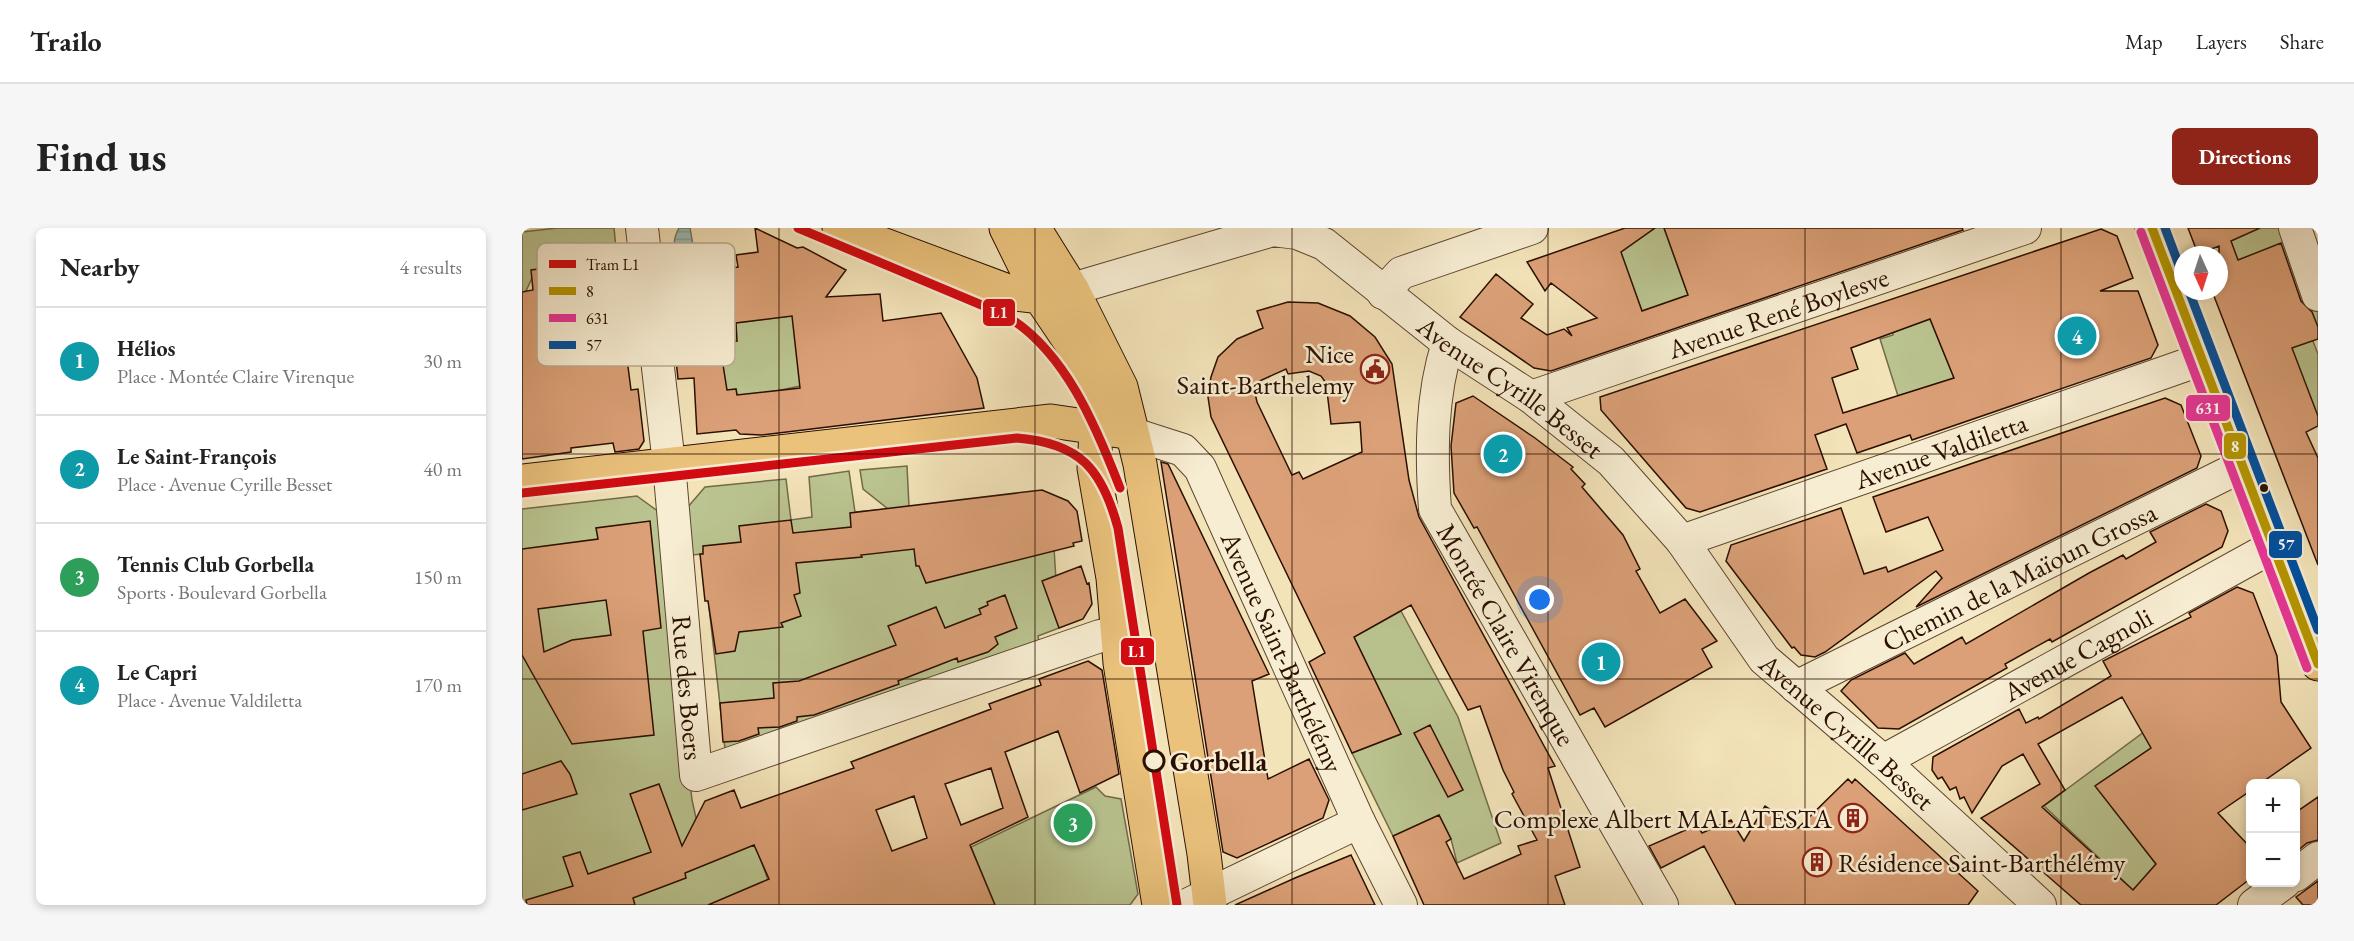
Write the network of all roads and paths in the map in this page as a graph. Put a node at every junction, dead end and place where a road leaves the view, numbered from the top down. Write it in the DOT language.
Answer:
graph roads {
  1 [pos="642,228"];
  2 [pos="839,228"];
  3 [pos="1006,228"];
  4 [pos="1034,228"];
  5 [pos="1532,228"];
  6 [pos="2025,228"];
  7 [pos="2152,228"];
  8 [pos="2295,228"];
  9 [pos="1222,235"];
  10 [pos="1334,236"];
  11 [pos="644,243"];
  12 [pos="1072,289"];
  13 [pos="1383,293"];
  14 [pos="2318,295"];
  15 [pos="1040,297"];
  16 [pos="1448,343"];
  17 [pos="2200,360"];
  18 [pos="658,366"];
  19 [pos="1531,397"];
  20 [pos="1098,426"];
  21 [pos="1133,434"];
  22 [pos="669,464"];
  23 [pos="2242,466"];
  24 [pos="522,481"];
  25 [pos="1682,540"];
  26 [pos="2272,547"];
  27 [pos="1118,633"];
  28 [pos="2318,664"];
  29 [pos="1796,687"];
  30 [pos="1883,761"];
  31 [pos="1359,822"];
  32 [pos="2318,858"];
  33 [pos="2300,871"];
  34 [pos="2278,887"];
  35 [pos="1202,901"];
  36 [pos="1159,905"];
  37 [pos="1401,905"];
  38 [pos="1662,905"];
  39 [pos="2040,905"];
  40 [pos="2254,905"];
  1 -- 11 [label="street, Rue des Boers"];
  2 -- 15 [label="main road, Avenue Cyrille Besset"];
  3 -- 15 [label="main road"];
  4 -- 12 [label="main road"];
  5 -- 13 [label="street"];
  6 -- 19 [label="street, Avenue René Boylesve"];
  7 -- 17 [label="main road"];
  8 -- 14 [label="street"];
  9 -- 10 [label="street, Avenue Cyrille Besset"];
  9 -- 12 [label="street, Avenue Cyrille Besset"];
  10 -- 13 [label="street, Avenue Cyrille Besset"];
  12 -- 15 [label="main road, Avenue Cyrille Besset"];
  12 -- 21 [label="main road"];
  13 -- 16 [label="street, Avenue Cyrille Besset"];
  15 -- 20 [label="main road"];
  16 -- 19 [label="street, Avenue Cyrille Besset"];
  16 -- 38 [label="street, Montée Claire Virenque"];
  17 -- 23 [label="main road"];
  17 -- 25 [label="street, Avenue Valdiletta"];
  18 -- 22 [label="street, Rue des Boers"];
  19 -- 25 [label="street, Avenue Cyrille Besset"];
  20 -- 21 [label="main road"];
  20 -- 22 [label="main road"];
  20 -- 27 [label="main road"];
  21 -- 31 [label="street, Avenue Saint-Barthélémy"];
  21 -- 35 [label="main road"];
  22 -- 24 [label="main road"];
  22 -- 27 [label="street, Rue des Boers"];
  23 -- 26 [label="main road"];
  23 -- 29 [label="street, Chemin de la Maïoun Grossa"];
  25 -- 29 [label="street, Avenue Cyrille Besset"];
  26 -- 28 [label="main road"];
  26 -- 30 [label="street, Avenue Cagnoli"];
  27 -- 36 [label="main road"];
  29 -- 30 [label="street, Avenue Cyrille Besset"];
  30 -- 39 [label="street, Avenue Cyrille Besset"];
  31 -- 35 [label="street"];
  31 -- 37 [label="street, Avenue Saint-Barthélémy"];
  32 -- 33 [label="street"];
  34 -- 40 [label="street"];
}
